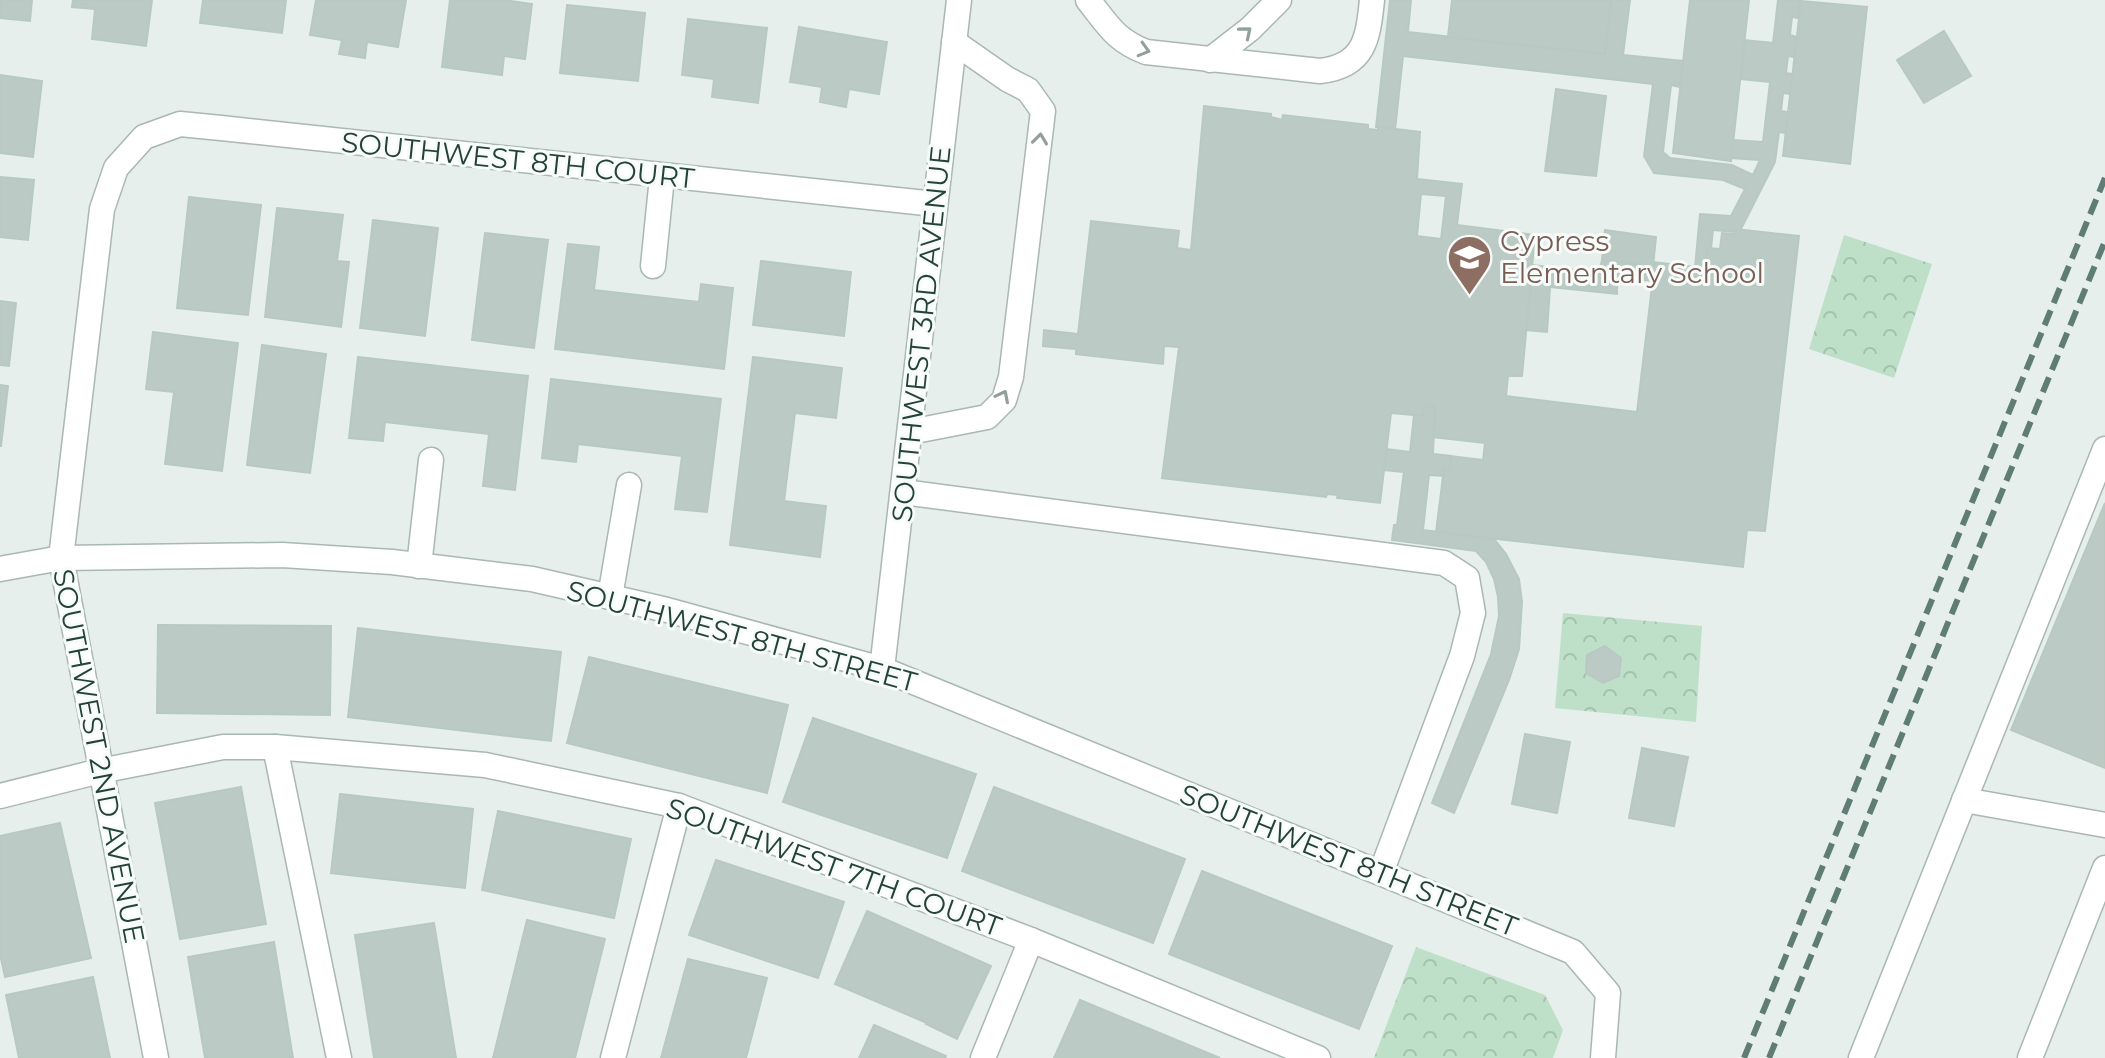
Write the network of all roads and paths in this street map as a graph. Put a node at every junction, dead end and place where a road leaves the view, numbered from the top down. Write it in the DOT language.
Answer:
graph roads {
  1 [pos="959,0"];
  2 [pos="1088,0"];
  3 [pos="1279,0"];
  4 [pos="1372,0"];
  5 [pos="954,42"];
  6 [pos="1210,60"];
  7 [pos="116,168"];
  8 [pos="662,177"];
  9 [pos="935,204"];
  10 [pos="653,266"];
  11 [pos="910,432"];
  12 [pos="2105,449"];
  13 [pos="431,460"];
  14 [pos="629,485"];
  15 [pos="903,492"];
  16 [pos="61,558"];
  17 [pos="419,566"];
  18 [pos="0,569"];
  19 [pos="610,597"];
  20 [pos="882,669"];
  21 [pos="275,747"];
  22 [pos="100,771"];
  23 [pos="0,796"];
  24 [pos="1964,800"];
  25 [pos="679,806"];
  26 [pos="2105,825"];
  27 [pos="2105,868"];
  28 [pos="1381,873"];
  29 [pos="1031,940"];
  30 [pos="1266,1048"];
  31 [pos="156,1058"];
  32 [pos="339,1058"];
  33 [pos="613,1058"];
  34 [pos="983,1058"];
  35 [pos="1318,1058"];
  36 [pos="1603,1058"];
  37 [pos="1861,1058"];
  38 [pos="2030,1058"];
  1 -- 5 [label="street, SOUTHWEST 3RD AVENUE"];
  2 -- 6 [label="street, one-way"];
  6 -- 3 [label="street, one-way"];
  4 -- 6 [label="street"];
  5 -- 9 [label="street, SOUTHWEST 3RD AVENUE"];
  11 -- 5 [label="street, one-way"];
  7 -- 8 [label="street, SOUTHWEST 8TH COURT"];
  7 -- 16 [label="street, SOUTHWEST 2ND AVENUE"];
  8 -- 9 [label="street, SOUTHWEST 8TH COURT"];
  8 -- 10 [label="street"];
  9 -- 11 [label="street, SOUTHWEST 3RD AVENUE"];
  11 -- 15 [label="street, SOUTHWEST 3RD AVENUE"];
  12 -- 24 [label="street"];
  13 -- 17 [label="street"];
  14 -- 19 [label="street"];
  15 -- 20 [label="street, SOUTHWEST 3RD AVENUE"];
  15 -- 28 [label="street"];
  16 -- 17 [label="street, SOUTHWEST 8TH STREET"];
  16 -- 18 [label="street, SOUTHWEST 8TH STREET"];
  16 -- 22 [label="street, SOUTHWEST 2ND AVENUE"];
  17 -- 19 [label="street, SOUTHWEST 8TH STREET"];
  19 -- 20 [label="street, SOUTHWEST 8TH STREET"];
  20 -- 28 [label="street, SOUTHWEST 8TH STREET"];
  21 -- 22 [label="street, SOUTHWEST 7TH COURT"];
  21 -- 25 [label="street, SOUTHWEST 7TH COURT"];
  21 -- 32 [label="street"];
  22 -- 23 [label="street, SOUTHWEST 7TH COURT"];
  22 -- 31 [label="street, SOUTHWEST 2ND AVENUE"];
  24 -- 26 [label="street"];
  24 -- 37 [label="street"];
  25 -- 29 [label="street, SOUTHWEST 7TH COURT"];
  25 -- 33 [label="street"];
  27 -- 38 [label="street"];
  28 -- 36 [label="street, SOUTHWEST 8TH STREET"];
  29 -- 30 [label="street, SOUTHWEST 7TH COURT"];
  29 -- 34 [label="street"];
  30 -- 35 [label="street, SOUTHWEST 7TH COURT"];
}
